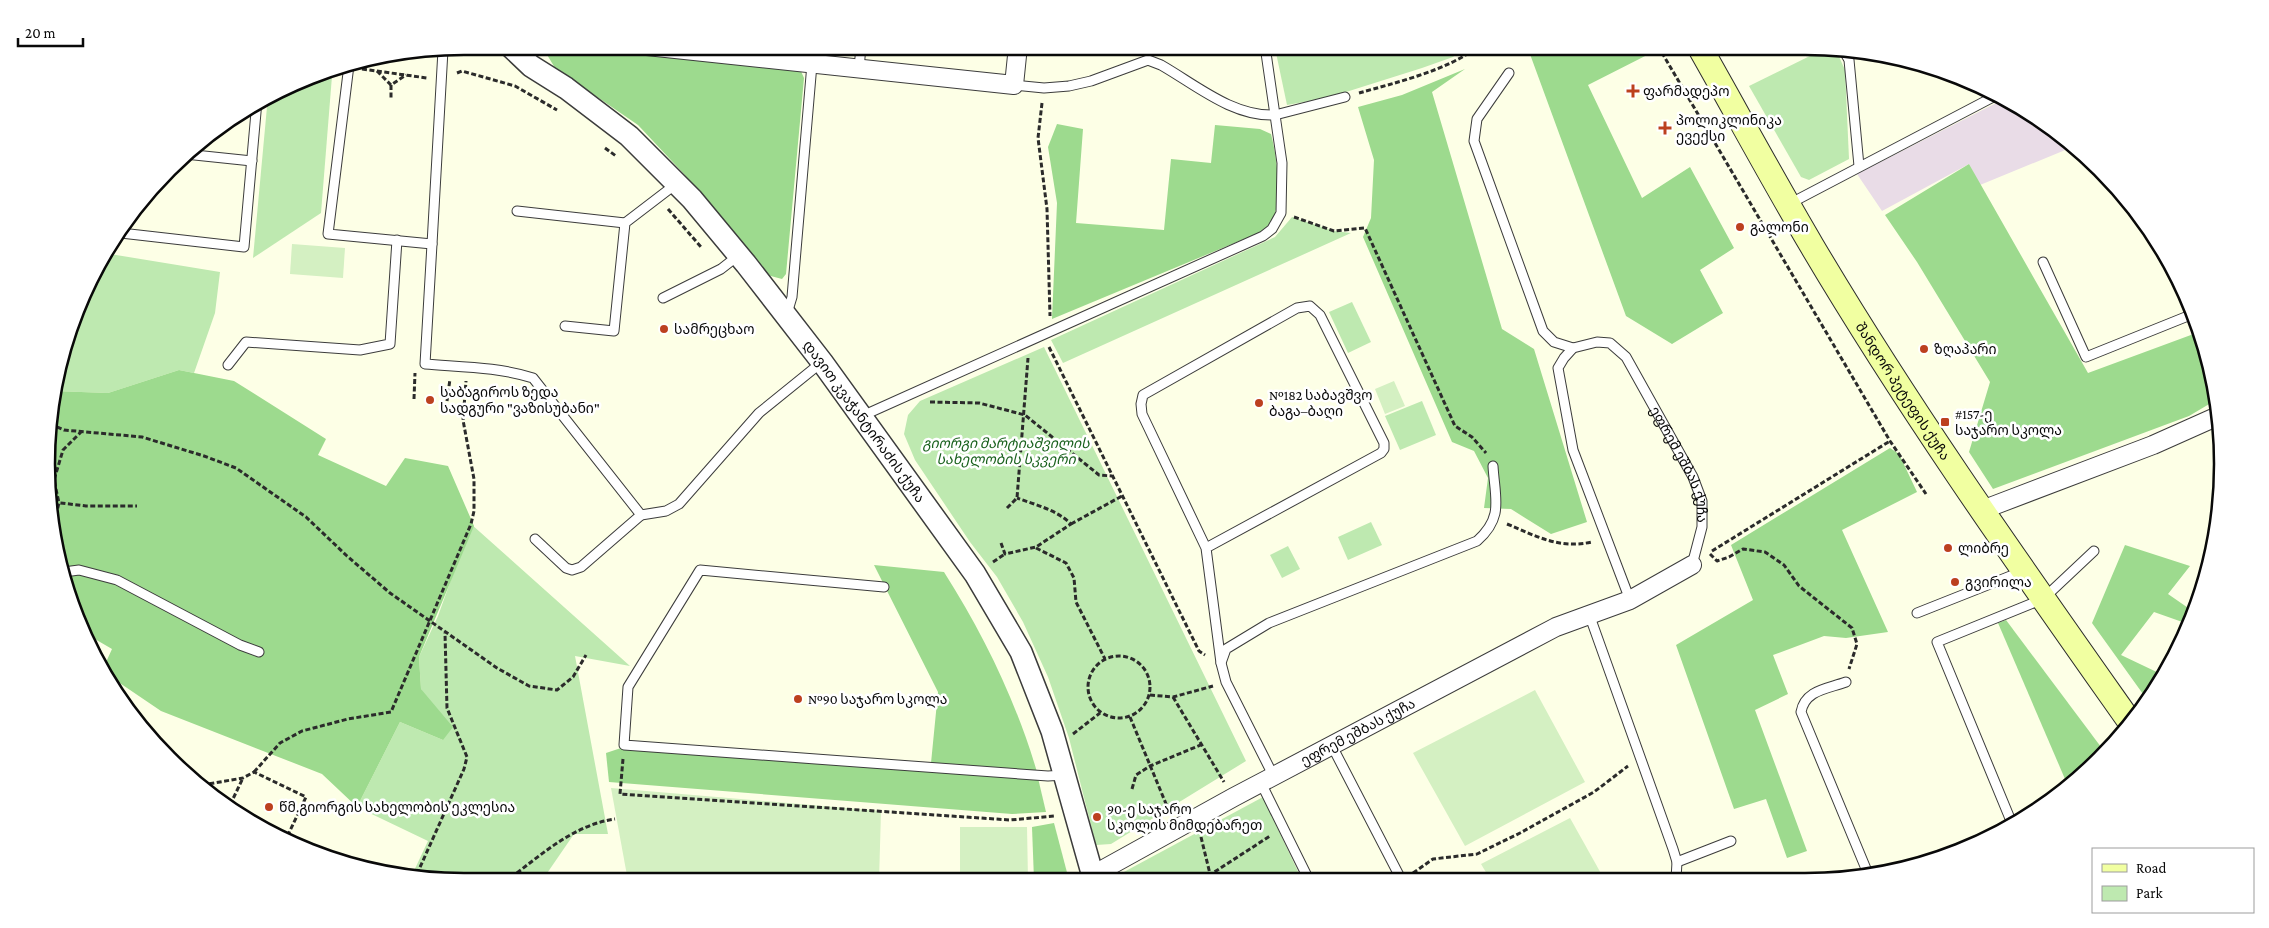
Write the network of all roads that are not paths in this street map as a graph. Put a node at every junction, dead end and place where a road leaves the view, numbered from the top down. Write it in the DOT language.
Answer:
graph roads {
  1 [pos="519,55"];
  2 [pos="730,55"];
  3 [pos="860,55"];
  4 [pos="1017,55"];
  5 [pos="1266,55"];
  6 [pos="1704,55"];
  7 [pos="443,56"];
  8 [pos="1847,57"];
  9 [pos="812,64"];
  10 [pos="859,69"];
  11 [pos="348,72"];
  12 [pos="1509,73"];
  13 [pos="1014,85"];
  14 [pos="1345,97"];
  15 [pos="1989,99"];
  16 [pos="256,112"];
  17 [pos="1275,115"];
  18 [pos="195,155"];
  19 [pos="252,161"];
  20 [pos="1859,166"];
  21 [pos="676,184"];
  22 [pos="1789,204"];
  23 [pos="517,211"];
  24 [pos="625,223"];
  25 [pos="126,234"];
  26 [pos="397,240"];
  27 [pos="432,244"];
  28 [pos="739,255"];
  29 [pos="2043,262"];
  30 [pos="663,298"];
  31 [pos="782,311"];
  32 [pos="2186,317"];
  33 [pos="565,326"];
  34 [pos="1573,348"];
  35 [pos="822,362"];
  36 [pos="228,364"];
  37 [pos="862,416"];
  38 [pos="2212,419"];
  39 [pos="1493,466"];
  40 [pos="1982,510"];
  41 [pos="641,515"];
  42 [pos="535,539"];
  43 [pos="1206,548"];
  44 [pos="2094,551"];
  45 [pos="1692,565"];
  46 [pos="69,571"];
  47 [pos="2023,571"];
  48 [pos="884,587"];
  49 [pos="2043,599"];
  50 [pos="1630,600"];
  51 [pos="1917,613"];
  52 [pos="1589,614"];
  53 [pos="259,652"];
  54 [pos="1221,663"];
  55 [pos="1846,682"];
  56 [pos="2126,717"];
  57 [pos="1332,746"];
  58 [pos="1064,775"];
  59 [pos="1267,780"];
  60 [pos="2011,818"];
  61 [pos="1731,841"];
  62 [pos="1677,862"];
  63 [pos="1866,869"];
  64 [pos="1093,873"];
  65 [pos="1103,873"];
  66 [pos="1306,873"];
  67 [pos="1398,873"];
  68 [pos="1676,873"];
  1 -- 21 [label="street, დავით კვაჭანტირაძის ქუჩა"];
  2 -- 9 [label="street"];
  3 -- 10 [label="lane"];
  4 -- 13 [label="street"];
  5 -- 17 [label="lane"];
  6 -- 22 [label="main road, შანდორ პეტეფის ქუჩა"];
  7 -- 27 [label="lane"];
  8 -- 20 [label="lane"];
  9 -- 10 [label="street"];
  9 -- 31 [label="lane"];
  10 -- 13 [label="street"];
  11 -- 26 [label="lane"];
  12 -- 34 [label="lane"];
  13 -- 17 [label="lane"];
  14 -- 17 [label="lane"];
  15 -- 20 [label="lane"];
  16 -- 19 [label="lane"];
  17 -- 37 [label="lane"];
  18 -- 19 [label="lane"];
  19 -- 25 [label="lane"];
  20 -- 22 [label="lane"];
  21 -- 24 [label="lane"];
  21 -- 28 [label="street, დავით კვაჭანტირაძის ქუჩა"];
  22 -- 40 [label="main road, შანდორ პეტეფის ქუჩა"];
  23 -- 24 [label="lane"];
  24 -- 33 [label="lane"];
  26 -- 27 [label="lane"];
  26 -- 36 [label="lane"];
  27 -- 41 [label="lane"];
  28 -- 30 [label="lane"];
  28 -- 31 [label="street, დავით კვაჭანტირაძის ქუჩა"];
  29 -- 32 [label="lane"];
  31 -- 35 [label="street, დავით კვაჭანტირაძის ქუჩა"];
  34 -- 45 [label="lane, ეფრემ ეშბას ქუჩა"];
  34 -- 50 [label="lane"];
  35 -- 37 [label="street, დავით კვაჭანტირაძის ქუჩა"];
  35 -- 41 [label="lane"];
  37 -- 58 [label="street, დავით კვაჭანტირაძის ქუჩა"];
  38 -- 40 [label="street"];
  39 -- 54 [label="lane"];
  40 -- 47 [label="main road, შანდორ პეტეფის ქუჩა"];
  41 -- 42 [label="lane"];
  43 -- 43 [label="lane"];
  43 -- 54 [label="lane"];
  44 -- 49 [label="lane"];
  45 -- 50 [label="street, ეფრემ ეშბას ქუჩა"];
  46 -- 53 [label="lane"];
  47 -- 49 [label="main road, შანდორ პეტეფის ქუჩა"];
  47 -- 51 [label="lane"];
  48 -- 58 [label="lane"];
  49 -- 56 [label="main road, შანდორ პეტეფის ქუჩა"];
  49 -- 60 [label="lane"];
  50 -- 52 [label="street, ეფრემ ეშბას ქუჩა"];
  52 -- 57 [label="street, ეფრემ ეშბას ქუჩა"];
  52 -- 62 [label="lane"];
  54 -- 59 [label="lane"];
  55 -- 63 [label="lane"];
  57 -- 59 [label="street, ეფრემ ეშბას ქუჩა"];
  57 -- 67 [label="lane"];
  58 -- 64 [label="street, დავით კვაჭანტირაძის ქუჩა"];
  59 -- 65 [label="street, ეფრემ ეშბას ქუჩა"];
  59 -- 66 [label="lane"];
  61 -- 62 [label="lane"];
  62 -- 68 [label="lane"];
}
